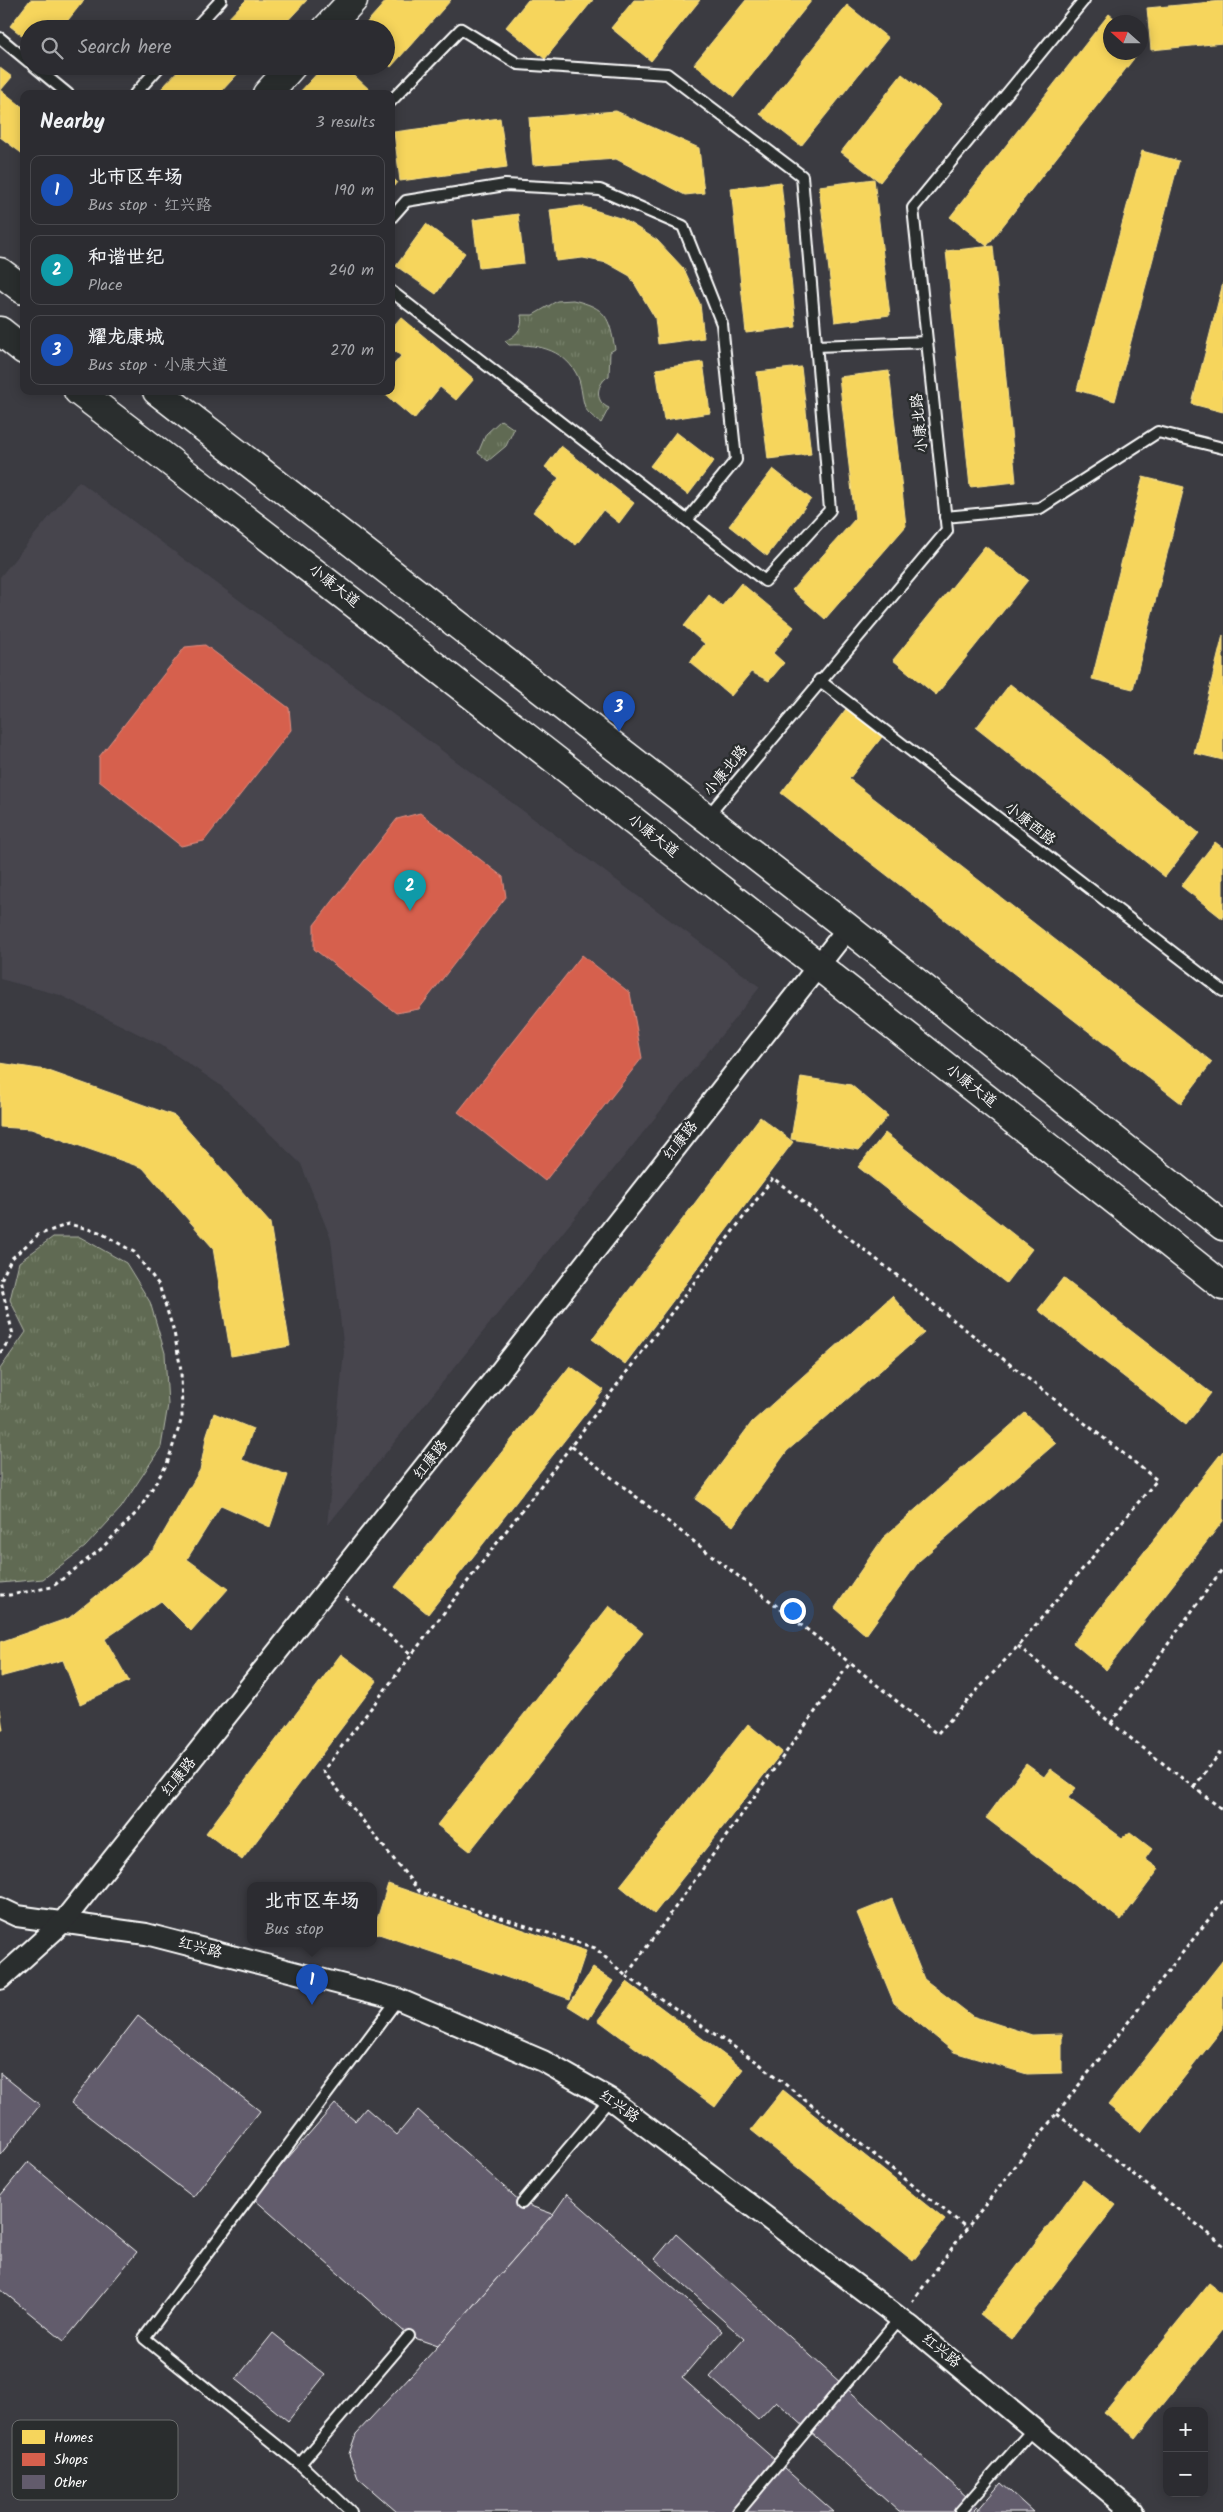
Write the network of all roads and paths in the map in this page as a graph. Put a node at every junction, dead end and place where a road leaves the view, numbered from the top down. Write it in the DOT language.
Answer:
graph roads {
  1 [pos="221,0"];
  2 [pos="353,0"];
  3 [pos="1084,0"];
  4 [pos="202,20"];
  5 [pos="334,20"];
  6 [pos="0,38"];
  7 [pos="20,55"];
  8 [pos="45,75"];
  9 [pos="152,75"];
  10 [pos="284,75"];
  11 [pos="63,90"];
  12 [pos="139,90"];
  13 [pos="271,90"];
  14 [pos="395,97"];
  15 [pos="395,213"];
  16 [pos="0,272"];
  17 [pos="20,287"];
  18 [pos="395,294"];
  19 [pos="0,331"];
  20 [pos="927,342"];
  21 [pos="816,346"];
  22 [pos="20,347"];
  23 [pos="83,395"];
  24 [pos="161,395"];
  25 [pos="1223,448"];
  26 [pos="945,517"];
  27 [pos="687,520"];
  28 [pos="819,680"];
  29 [pos="706,818"];
  30 [pos="848,928"];
  31 [pos="820,965"];
  32 [pos="1223,991"];
  33 [pos="1223,1226"];
  34 [pos="1,1280"];
  35 [pos="1223,1286"];
  36 [pos="0,1353"];
  37 [pos="571,1446"];
  38 [pos="1223,1568"];
  39 [pos="331,1586"];
  40 [pos="0,1595"];
  41 [pos="1018,1646"];
  42 [pos="412,1655"];
  43 [pos="850,1663"];
  44 [pos="1111,1723"];
  45 [pos="1223,1749"];
  46 [pos="1194,1787"];
  47 [pos="1223,1810"];
  48 [pos="1223,1901"];
  49 [pos="0,1908"];
  50 [pos="61,1924"];
  51 [pos="626,1976"];
  52 [pos="0,1979"];
  53 [pos="398,2000"];
  54 [pos="610,2099"];
  55 [pos="1057,2114"];
  56 [pos="522,2203"];
  57 [pos="966,2228"];
  58 [pos="1223,2245"];
  59 [pos="900,2318"];
  60 [pos="409,2336"];
  61 [pos="1033,2429"];
  62 [pos="300,2464"];
  63 [pos="351,2512"];
  64 [pos="738,2512"];
  65 [pos="960,2512"];
  66 [pos="1133,2512"];
  1 -- 4 [label="lane"];
  2 -- 5 [label="main road"];
  3 -- 20 [label="lane, 小康北路"];
  6 -- 7 [label="lane"];
  8 -- 11 [label="lane"];
  9 -- 12 [label="lane"];
  10 -- 13 [label="main road"];
  14 -- 21 [label="lane"];
  15 -- 27 [label="lane"];
  16 -- 17 [label="main road"];
  18 -- 27 [label="lane"];
  19 -- 22 [label="main road"];
  20 -- 21 [label="lane"];
  20 -- 26 [label="lane, 小康北路"];
  21 -- 27 [label="lane"];
  23 -- 31 [label="main road, 小康大道"];
  24 -- 29 [label="main road"];
  25 -- 26 [label="lane"];
  26 -- 28 [label="lane, 小康北路"];
  28 -- 29 [label="lane, 小康北路"];
  28 -- 32 [label="lane, 小康西路"];
  29 -- 30 [label="main road"];
  30 -- 31 [label="street, 红康路"];
  30 -- 33 [label="main road"];
  31 -- 35 [label="main road, 小康大道"];
  31 -- 39 [label="street, 红康路"];
  34 -- 36 [label="path"];
  34 -- 40 [label="path"];
  37 -- 41 [label="path"];
  37 -- 42 [label="path"];
  37 -- 43 [label="path"];
  38 -- 44 [label="path"];
  39 -- 42 [label="path"];
  39 -- 50 [label="street, 红康路"];
  41 -- 43 [label="path"];
  41 -- 44 [label="path"];
  42 -- 51 [label="path"];
  43 -- 51 [label="path"];
  44 -- 46 [label="path"];
  45 -- 46 [label="path"];
  46 -- 47 [label="path"];
  48 -- 55 [label="path"];
  49 -- 50 [label="street, 红兴路"];
  50 -- 52 [label="street, 红康路"];
  50 -- 53 [label="street, 红兴路"];
  51 -- 57 [label="path"];
  53 -- 54 [label="street, 红兴路"];
  53 -- 62 [label="lane"];
  54 -- 56 [label="lane"];
  54 -- 59 [label="street, 红兴路"];
  55 -- 57 [label="path"];
  55 -- 58 [label="path"];
  57 -- 59 [label="path"];
  59 -- 61 [label="street, 红兴路"];
  59 -- 64 [label="lane"];
  60 -- 62 [label="lane"];
  61 -- 65 [label="lane"];
  61 -- 66 [label="street, 红兴路"];
  62 -- 63 [label="lane"];
}
